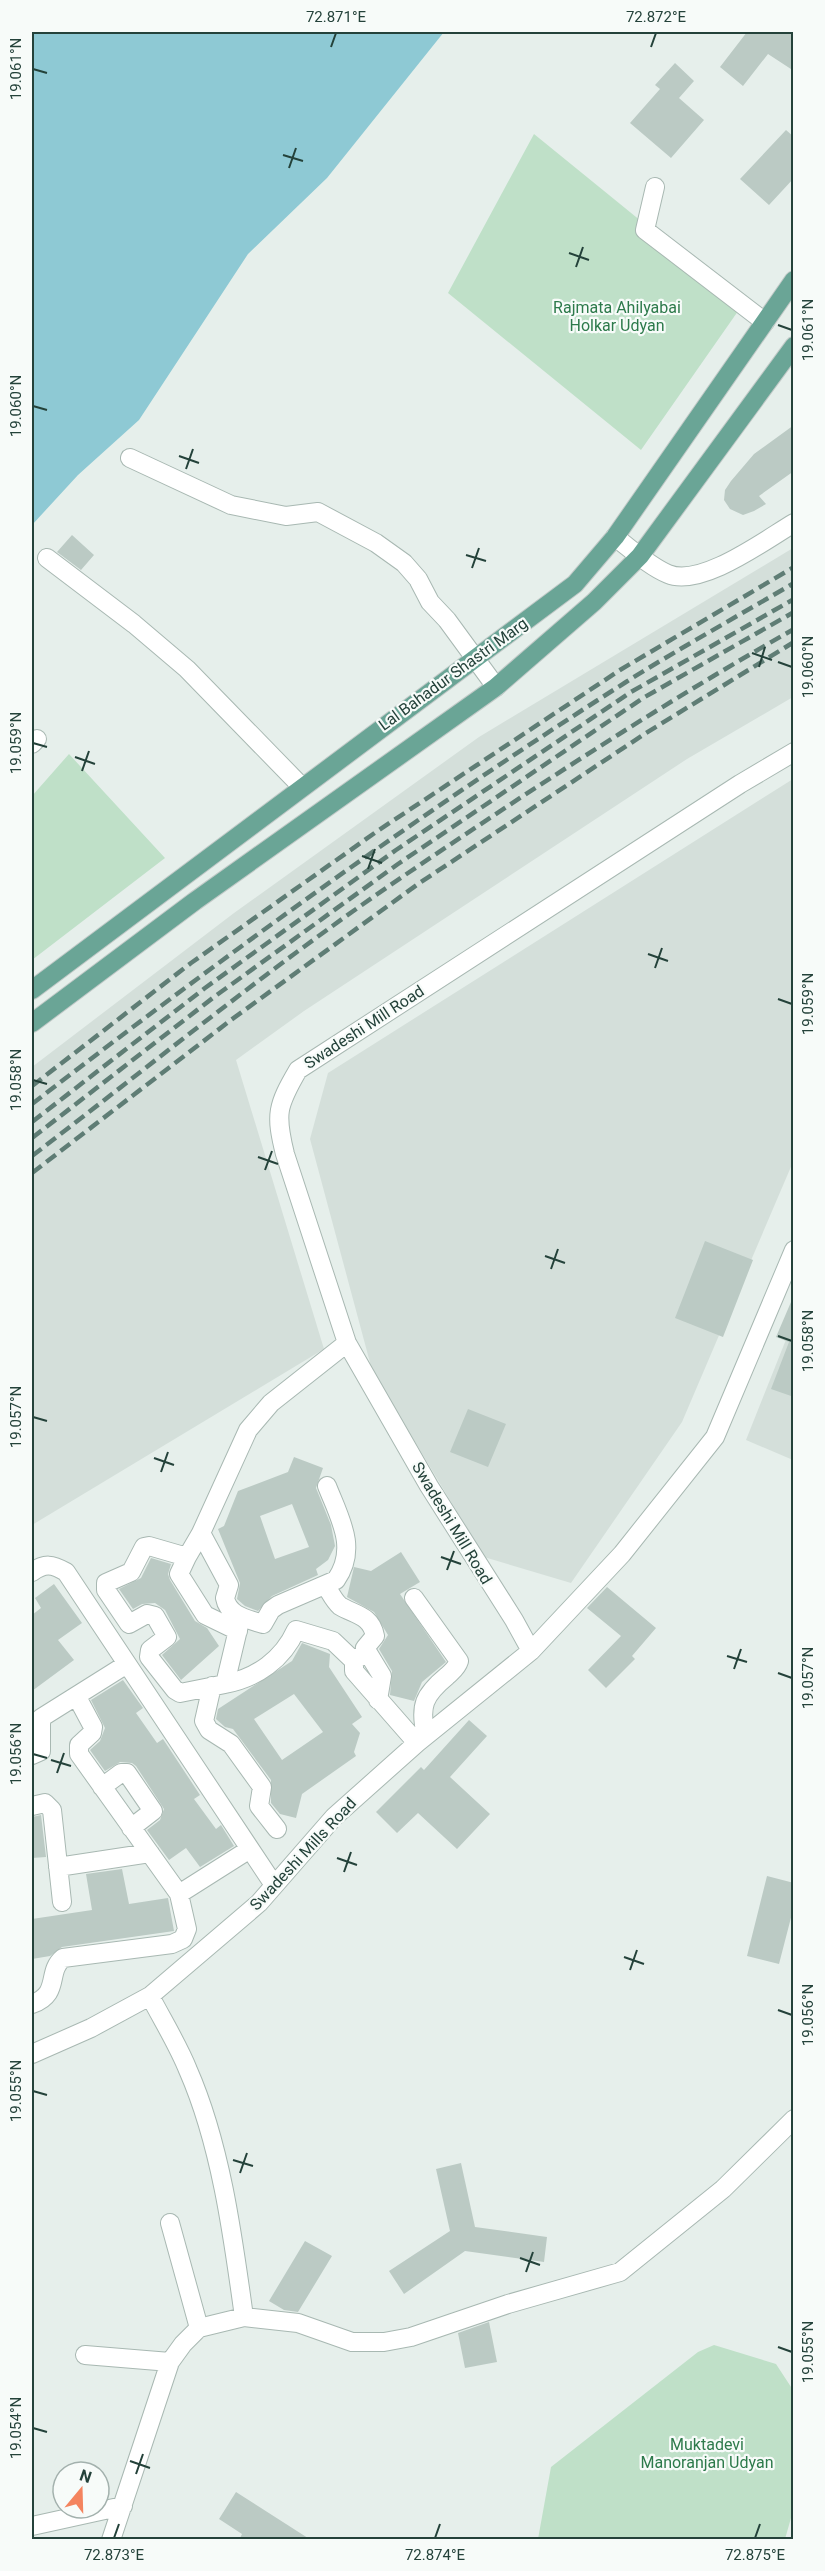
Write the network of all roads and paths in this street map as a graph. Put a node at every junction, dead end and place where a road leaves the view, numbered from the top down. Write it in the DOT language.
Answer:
graph roads {
  1 [pos="655,187"];
  2 [pos="794,280"];
  3 [pos="765,321"];
  4 [pos="794,346"];
  5 [pos="130,458"];
  6 [pos="794,523"];
  7 [pos="615,537"];
  8 [pos="640,556"];
  9 [pos="47,558"];
  10 [pos="575,584"];
  11 [pos="594,602"];
  12 [pos="475,658"];
  13 [pos="496,687"];
  14 [pos="794,752"];
  15 [pos="301,786"];
  16 [pos="64,965"];
  17 [pos="81,986"];
  18 [pos="32,990"];
  19 [pos="32,1023"];
  20 [pos="794,1250"];
  21 [pos="347,1343"];
  22 [pos="327,1486"];
  23 [pos="201,1533"];
  24 [pos="187,1557"];
  25 [pos="32,1572"];
  26 [pos="326,1586"];
  27 [pos="414,1598"];
  28 [pos="240,1624"];
  29 [pos="263,1624"];
  30 [pos="296,1630"];
  31 [pos="531,1651"];
  32 [pos="360,1657"];
  33 [pos="127,1664"];
  34 [pos="219,1685"];
  35 [pos="77,1697"];
  36 [pos="421,1739"];
  37 [pos="32,1755"];
  38 [pos="102,1787"];
  39 [pos="32,1806"];
  40 [pos="131,1828"];
  41 [pos="277,1829"];
  42 [pos="250,1849"];
  43 [pos="150,1853"];
  44 [pos="58,1867"];
  45 [pos="274,1885"];
  46 [pos="179,1894"];
  47 [pos="62,1902"];
  48 [pos="150,1996"];
  49 [pos="32,2004"];
  50 [pos="32,2054"];
  51 [pos="794,2119"];
  52 [pos="170,2223"];
  53 [pos="244,2317"];
  54 [pos="199,2328"];
  55 [pos="85,2355"];
  56 [pos="170,2362"];
  57 [pos="123,2506"];
  58 [pos="32,2526"];
  59 [pos="111,2540"];
  1 -- 3 [label="street"];
  2 -- 3 [label="main road, Lal Bahadur Shastri Marg"];
  3 -- 7 [label="main road, Lal Bahadur Shastri Marg"];
  4 -- 8 [label="main road, Lal Bahadur Shastri Marg"];
  5 -- 12 [label="street"];
  6 -- 8 [label="street"];
  7 -- 8 [label="street"];
  7 -- 10 [label="main road, Lal Bahadur Shastri Marg"];
  8 -- 11 [label="main road, Lal Bahadur Shastri Marg"];
  9 -- 15 [label="street"];
  10 -- 11 [label="main road"];
  10 -- 12 [label="main road, Lal Bahadur Shastri Marg"];
  11 -- 13 [label="main road, Lal Bahadur Shastri Marg"];
  12 -- 13 [label="street"];
  12 -- 15 [label="main road, Lal Bahadur Shastri Marg"];
  13 -- 17 [label="main road, Lal Bahadur Shastri Marg"];
  14 -- 21 [label="street, Swadeshi Mill Road"];
  15 -- 16 [label="main road, Lal Bahadur Shastri Marg"];
  16 -- 17 [label="main road"];
  16 -- 18 [label="main road, Lal Bahadur Shastri Marg"];
  17 -- 19 [label="main road, Lal Bahadur Shastri Marg"];
  20 -- 31 [label="street, Swadeshi Mills Road"];
  21 -- 23 [label="street"];
  21 -- 31 [label="street, Swadeshi Mill Road"];
  22 -- 26 [label="street"];
  23 -- 24 [label="street"];
  23 -- 28 [label="street"];
  24 -- 28 [label="street"];
  24 -- 34 [label="street"];
  25 -- 33 [label="street"];
  26 -- 29 [label="street"];
  26 -- 32 [label="street"];
  27 -- 36 [label="street"];
  28 -- 29 [label="street"];
  28 -- 34 [label="street"];
  29 -- 30 [label="street"];
  30 -- 32 [label="street"];
  30 -- 34 [label="street"];
  31 -- 36 [label="street, Swadeshi Mills Road"];
  32 -- 36 [label="street"];
  33 -- 35 [label="street"];
  33 -- 42 [label="street"];
  34 -- 41 [label="street"];
  35 -- 37 [label="street"];
  35 -- 38 [label="street"];
  36 -- 45 [label="street, Swadeshi Mills Road"];
  38 -- 40 [label="street"];
  38 -- 40 [label="street"];
  39 -- 44 [label="street"];
  40 -- 43 [label="street"];
  42 -- 45 [label="street"];
  42 -- 46 [label="street"];
  43 -- 44 [label="street"];
  43 -- 46 [label="street"];
  44 -- 47 [label="street"];
  45 -- 48 [label="street, Swadeshi Mills Road"];
  46 -- 49 [label="street"];
  48 -- 50 [label="street, Swadeshi Mills Road"];
  48 -- 53 [label="street"];
  51 -- 53 [label="street"];
  52 -- 54 [label="street"];
  53 -- 54 [label="street"];
  54 -- 56 [label="street"];
  55 -- 56 [label="street"];
  56 -- 57 [label="street"];
  57 -- 58 [label="street"];
  57 -- 59 [label="street"];
}
